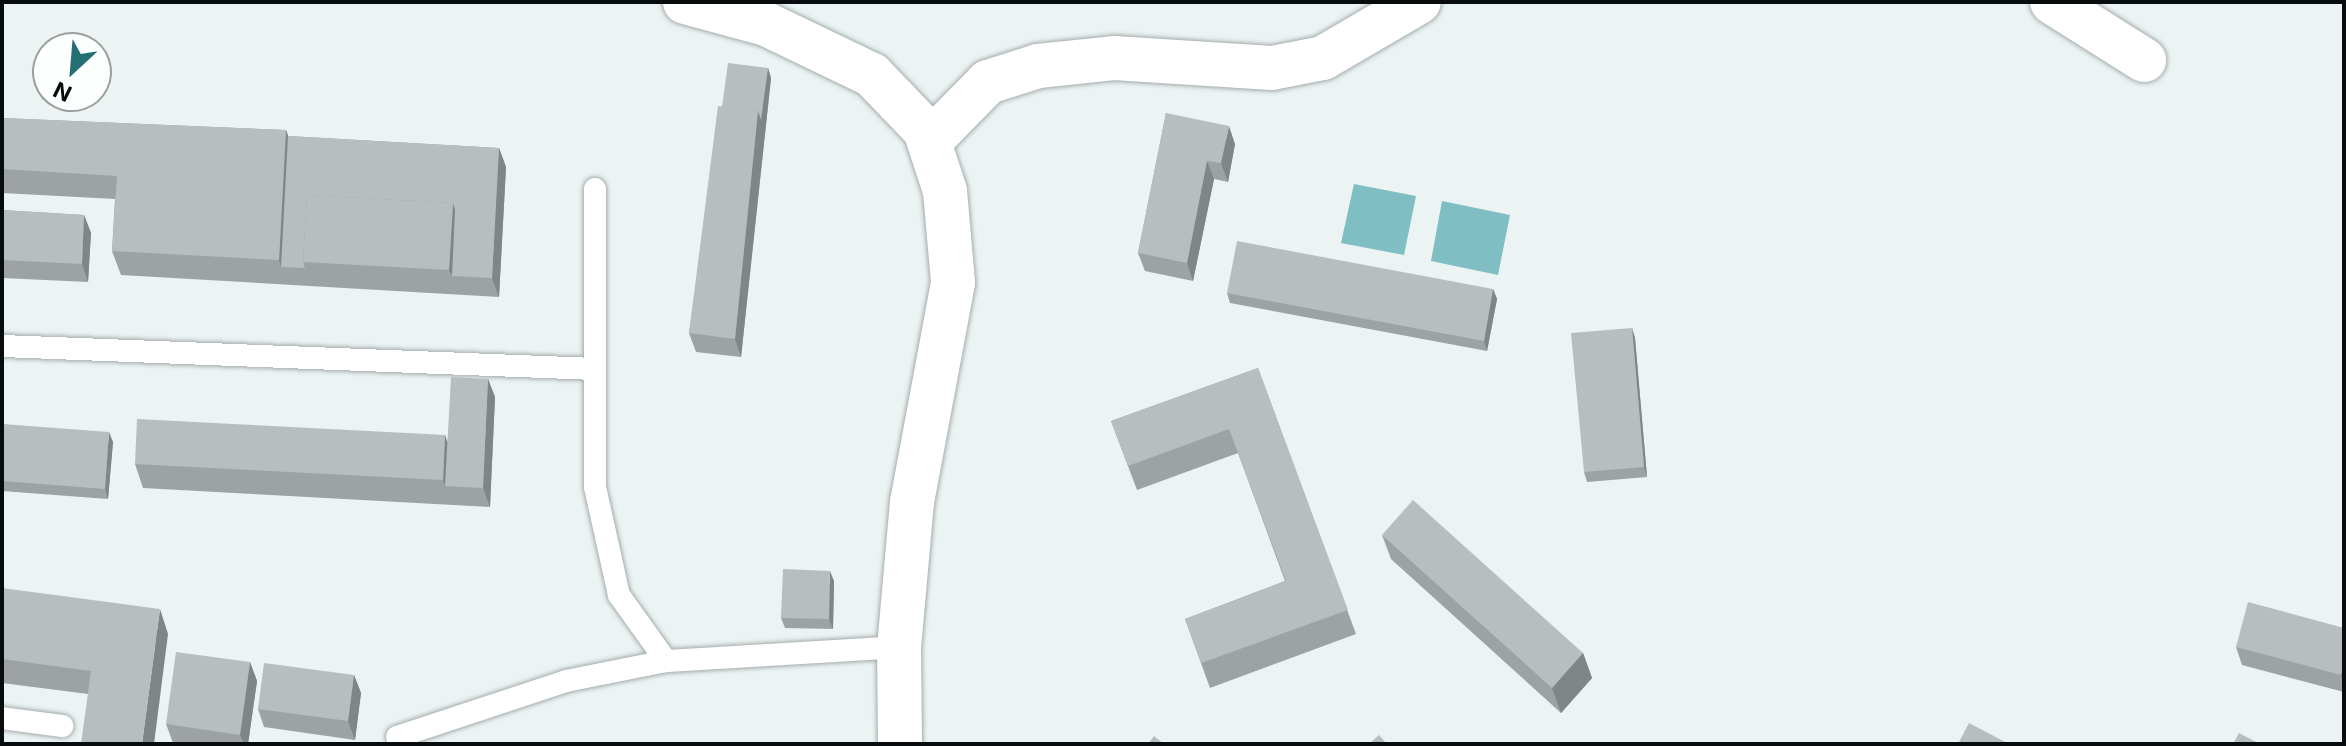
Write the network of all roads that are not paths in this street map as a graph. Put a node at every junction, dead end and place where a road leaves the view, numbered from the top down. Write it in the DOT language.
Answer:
graph roads {
  1 [pos="685,2"];
  2 [pos="1419,2"];
  3 [pos="2052,2"];
  4 [pos="2144,60"];
  5 [pos="929,142"];
  6 [pos="595,189"];
  7 [pos="2,346"];
  8 [pos="595,369"];
  9 [pos="899,647"];
  10 [pos="666,661"];
  11 [pos="2,718"];
  12 [pos="62,726"];
  13 [pos="397,737"];
  14 [pos="900,744"];
  1 -- 5 [label="street"];
  2 -- 5 [label="street"];
  3 -- 4 [label="street"];
  5 -- 9 [label="street"];
  6 -- 8 [label="lane"];
  7 -- 8 [label="lane"];
  8 -- 10 [label="lane"];
  9 -- 10 [label="lane"];
  9 -- 14 [label="street"];
  10 -- 13 [label="lane"];
  11 -- 12 [label="lane"];
}
